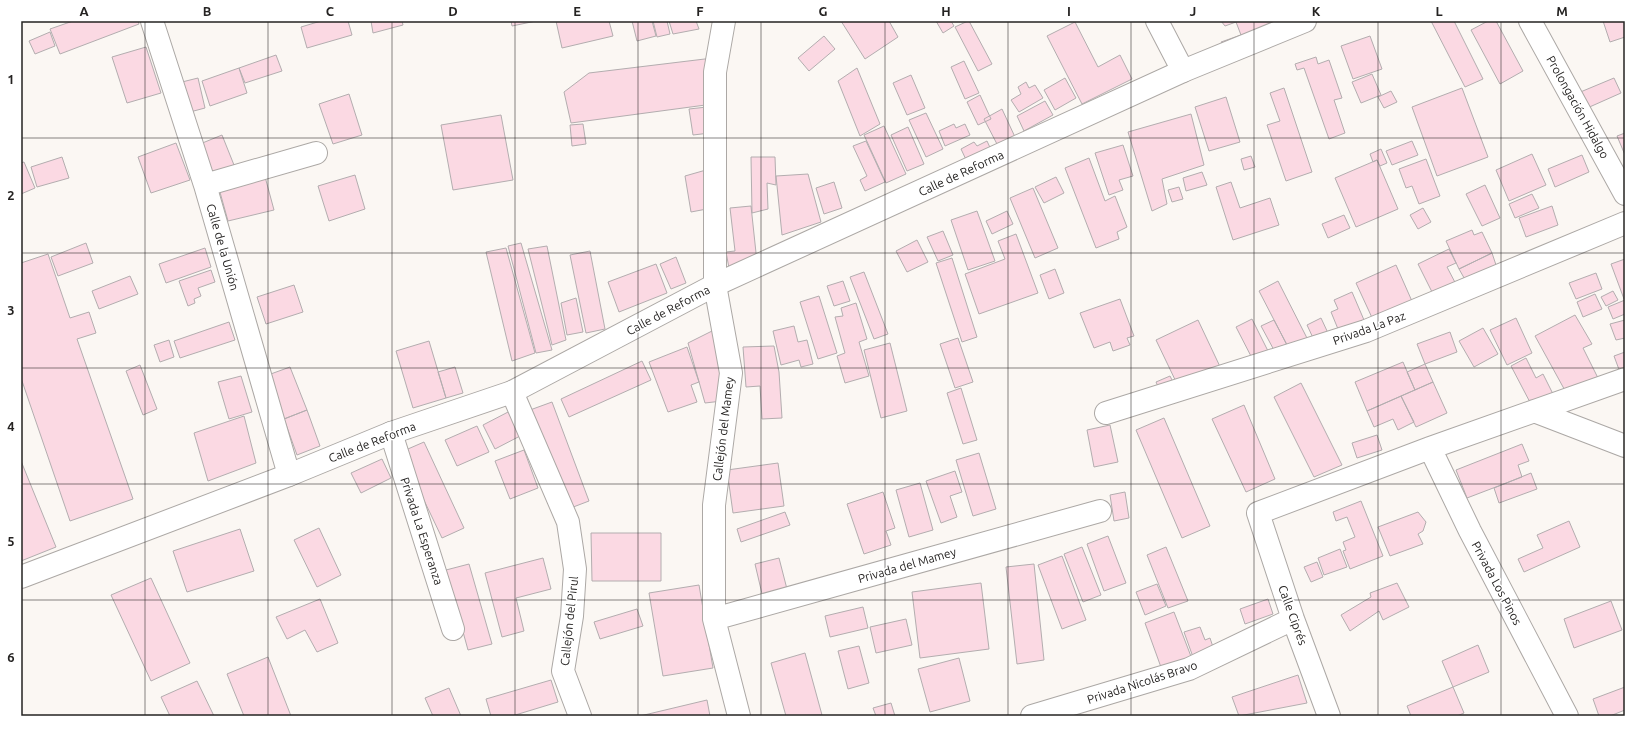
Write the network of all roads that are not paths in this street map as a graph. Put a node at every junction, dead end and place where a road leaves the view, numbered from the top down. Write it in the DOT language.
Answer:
graph roads {
  1 [pos="152,21"];
  2 [pos="724,21"];
  3 [pos="1157,21"];
  4 [pos="1305,21"];
  5 [pos="1530,21"];
  6 [pos="1183,72"];
  7 [pos="316,153"];
  8 [pos="205,185"];
  9 [pos="1625,194"];
  10 [pos="1625,223"];
  11 [pos="715,285"];
  12 [pos="1625,379"];
  13 [pos="512,392"];
  14 [pos="1534,411"];
  15 [pos="1106,413"];
  16 [pos="391,433"];
  17 [pos="1625,446"];
  18 [pos="1430,448"];
  19 [pos="289,474"];
  20 [pos="1100,511"];
  21 [pos="21,577"];
  22 [pos="714,619"];
  23 [pos="1293,619"];
  24 [pos="453,629"];
  25 [pos="580,716"];
  26 [pos="739,716"];
  27 [pos="1032,716"];
  28 [pos="1329,716"];
  29 [pos="1567,716"];
  1 -- 8 [label="street, Calle de la Unión"];
  2 -- 11 [label="street, Callejón del Mamey"];
  3 -- 6 [label="street"];
  4 -- 6 [label="street, Calle de Reforma"];
  5 -- 9 [label="street, Prolongación Hidalgo"];
  6 -- 11 [label="street, Calle de Reforma"];
  7 -- 8 [label="street"];
  8 -- 19 [label="street, Calle de la Unión"];
  10 -- 15 [label="street, Privada La Paz"];
  11 -- 13 [label="street, Calle de Reforma"];
  11 -- 22 [label="street, Callejón del Mamey"];
  12 -- 14 [label="street"];
  13 -- 16 [label="street, Calle de Reforma"];
  13 -- 25 [label="street, Callejón del Pirul"];
  14 -- 17 [label="street"];
  14 -- 18 [label="street"];
  16 -- 19 [label="street, Calle de Reforma"];
  16 -- 24 [label="street, Privada La Esperanza"];
  18 -- 23 [label="street, Calle Ciprés"];
  18 -- 29 [label="street, Privada Los Pinos"];
  19 -- 21 [label="street, Calle de Reforma"];
  20 -- 22 [label="street, Privada del Mamey"];
  22 -- 26 [label="street, Callejón del Mamey"];
  23 -- 27 [label="street, Privada Nicolás Bravo"];
  23 -- 28 [label="street, Calle Ciprés"];
}
